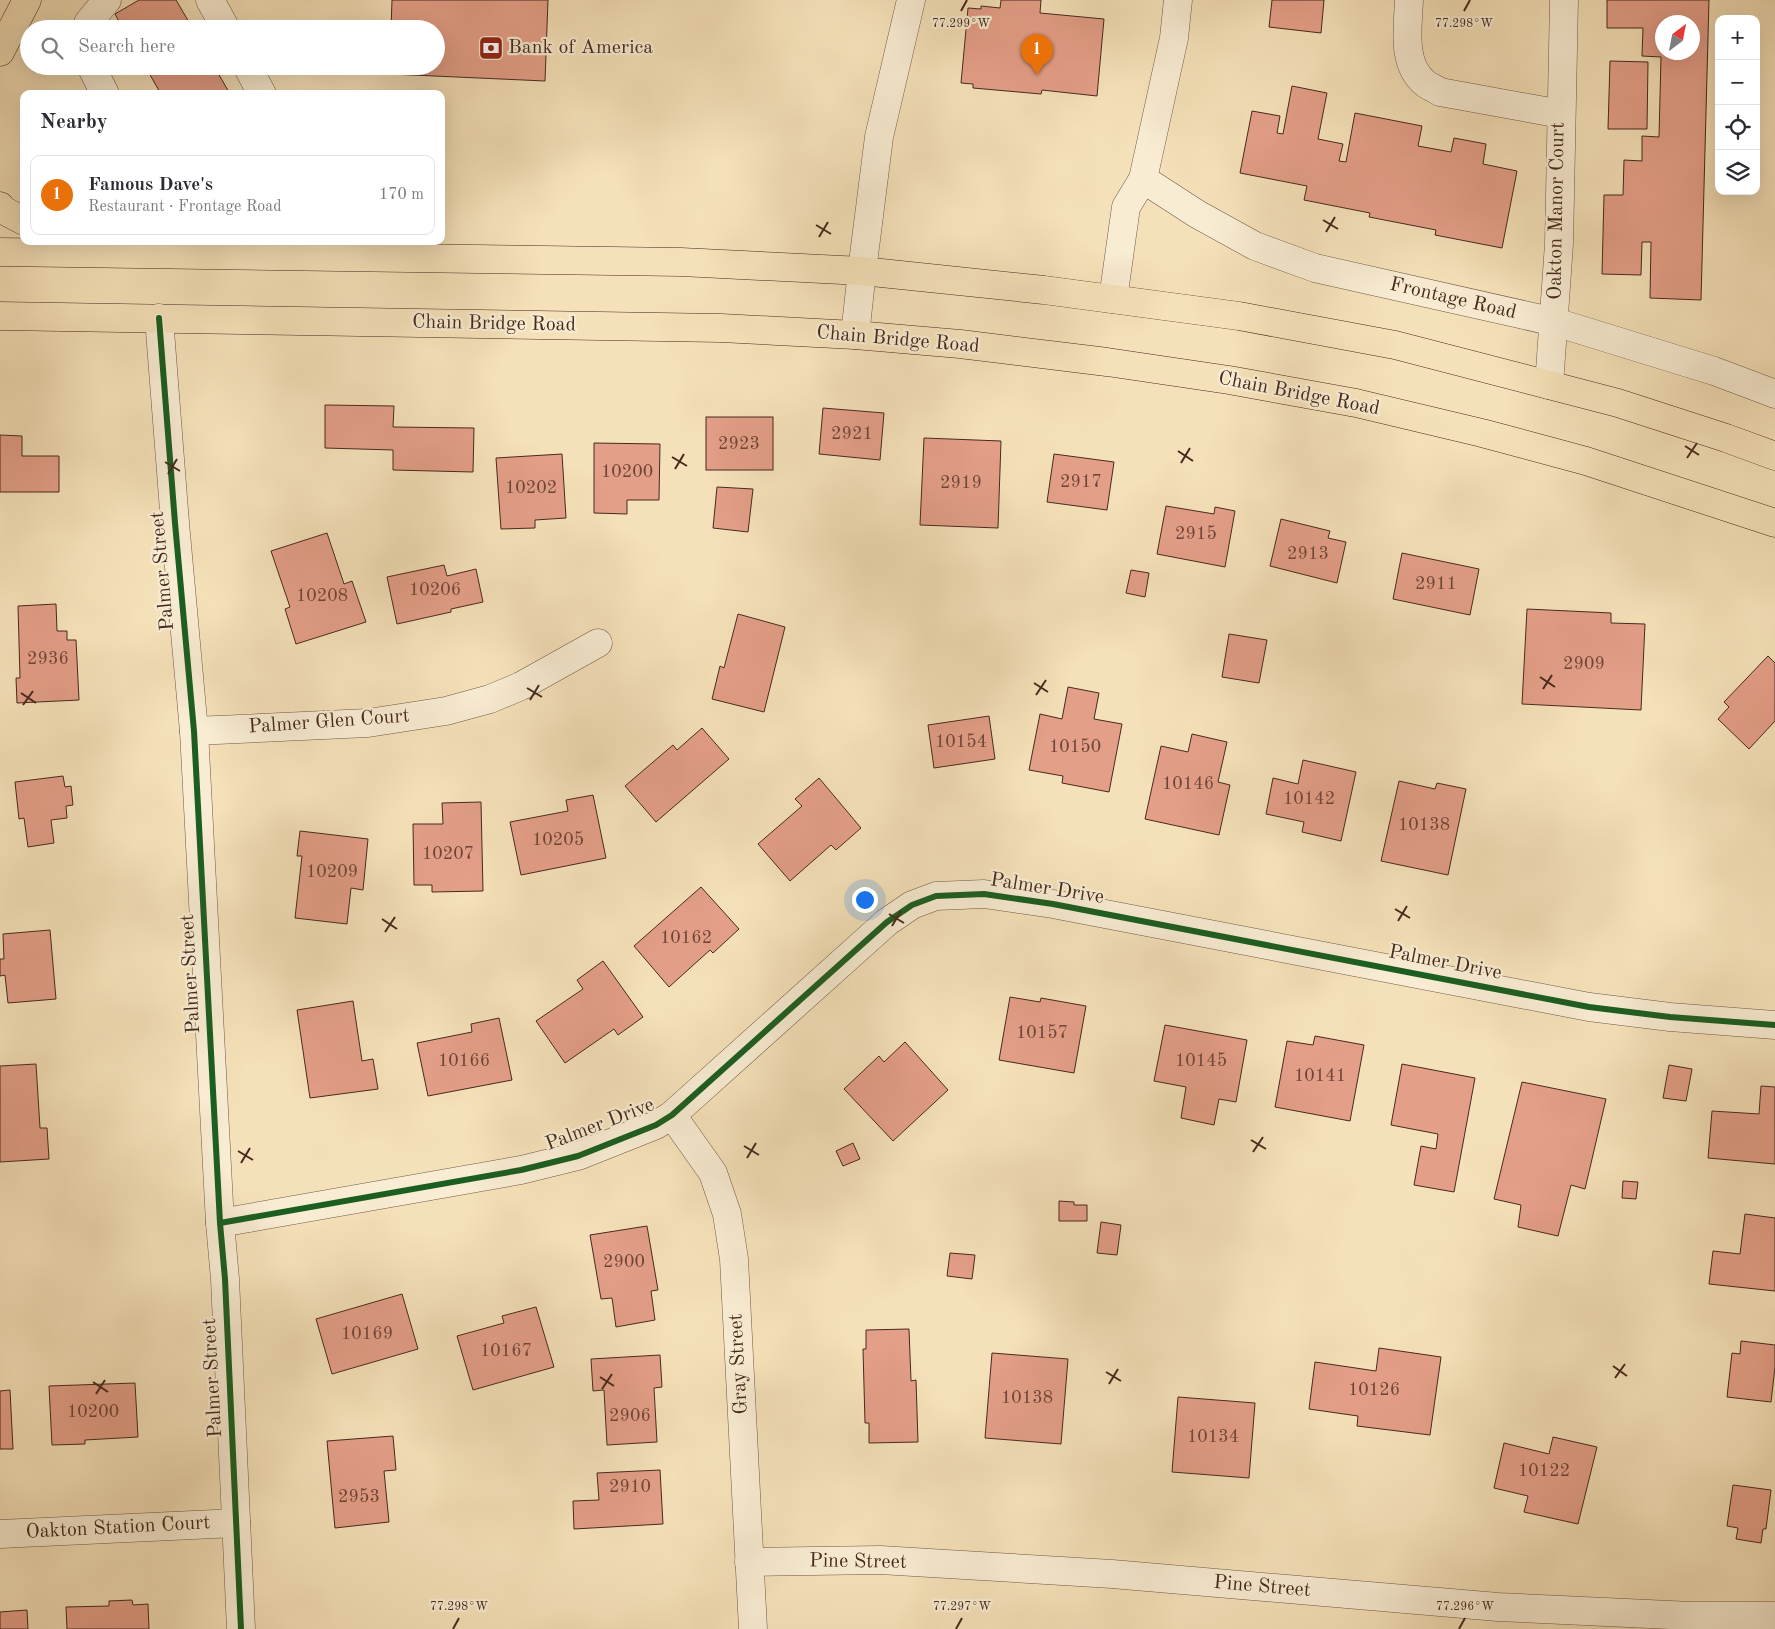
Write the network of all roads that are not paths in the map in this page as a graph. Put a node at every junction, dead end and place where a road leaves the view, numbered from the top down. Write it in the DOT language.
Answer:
graph roads {
  1 [pos="27,0"];
  2 [pos="107,0"];
  3 [pos="210,0"];
  4 [pos="911,0"];
  5 [pos="1178,0"];
  6 [pos="1409,0"];
  7 [pos="1564,0"];
  8 [pos="90,20"];
  9 [pos="221,20"];
  10 [pos="0,52"];
  11 [pos="96,75"];
  12 [pos="252,75"];
  13 [pos="103,90"];
  14 [pos="260,90"];
  15 [pos="1561,114"];
  16 [pos="1143,179"];
  17 [pos="0,206"];
  18 [pos="20,219"];
  19 [pos="96,245"];
  20 [pos="404,250"];
  21 [pos="0,252"];
  22 [pos="116,252"];
  23 [pos="862,272"];
  24 [pos="1113,299"];
  25 [pos="0,316"];
  26 [pos="159,318"];
  27 [pos="1555,322"];
  28 [pos="856,335"];
  29 [pos="1549,385"];
  30 [pos="1775,394"];
  31 [pos="1775,456"];
  32 [pos="1775,523"];
  33 [pos="598,643"];
  34 [pos="194,731"];
  35 [pos="1775,1025"];
  36 [pos="672,1115"];
  37 [pos="220,1223"];
  38 [pos="236,1523"];
  39 [pos="0,1534"];
  40 [pos="749,1562"];
  41 [pos="1775,1616"];
  42 [pos="242,1629"];
  43 [pos="754,1629"];
  1 -- 10 [label="main road"];
  2 -- 8 [label="street"];
  3 -- 9 [label="street"];
  4 -- 23 [label="street"];
  5 -- 16 [label="street"];
  6 -- 15 [label="street, Oakton Manor Court"];
  7 -- 15 [label="street"];
  11 -- 13 [label="street"];
  12 -- 14 [label="street"];
  15 -- 27 [label="street, Oakton Manor Court"];
  16 -- 24 [label="street"];
  16 -- 27 [label="street, Frontage Road"];
  17 -- 18 [label="main road"];
  19 -- 22 [label="main road"];
  20 -- 22 [label="main road"];
  20 -- 23 [label="main road"];
  21 -- 22 [label="main road"];
  23 -- 24 [label="main road"];
  23 -- 28 [label="street"];
  24 -- 29 [label="main road"];
  25 -- 26 [label="main road, Chain Bridge Road"];
  26 -- 28 [label="main road, Chain Bridge Road"];
  26 -- 34 [label="street, Palmer Street"];
  27 -- 29 [label="street, Oakton Manor Court"];
  27 -- 30 [label="street, Frontage Road"];
  28 -- 32 [label="main road, Chain Bridge Road"];
  29 -- 31 [label="main road"];
  33 -- 34 [label="street, Palmer Glen Court"];
  34 -- 37 [label="street, Palmer Street"];
  35 -- 36 [label="street, Palmer Drive"];
  36 -- 37 [label="street, Palmer Drive"];
  36 -- 40 [label="street, Gray Street"];
  37 -- 38 [label="street, Palmer Street"];
  38 -- 39 [label="street, Oakton Station Court"];
  38 -- 42 [label="street, Palmer Street"];
  40 -- 41 [label="street, Pine Street"];
  40 -- 43 [label="street, Gray Street"];
}
